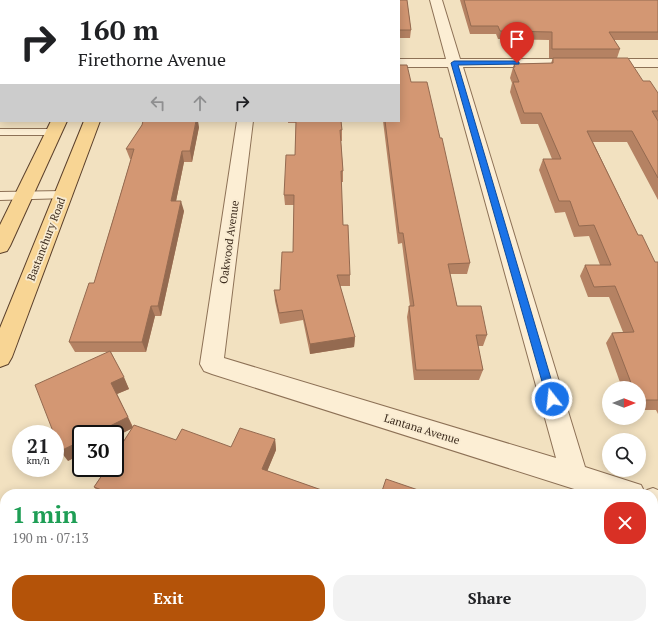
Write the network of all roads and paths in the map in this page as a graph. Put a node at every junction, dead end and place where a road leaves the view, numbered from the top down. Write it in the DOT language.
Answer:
graph roads {
  1 [pos="436,0"];
  2 [pos="400,63"];
  3 [pos="454,63"];
  4 [pos="658,63"];
  5 [pos="92,122"];
  6 [pos="245,122"];
  7 [pos="57,126"];
  8 [pos="0,132"];
  9 [pos="25,195"];
  10 [pos="63,195"];
  11 [pos="0,196"];
  12 [pos="0,246"];
  13 [pos="0,356"];
  14 [pos="212,364"];
  15 [pos="574,476"];
  16 [pos="615,489"];
  1 -- 3 [label="street"];
  2 -- 3 [label="street"];
  3 -- 4 [label="street"];
  3 -- 15 [label="street"];
  5 -- 10 [label="main road, Bastanchury Road"];
  6 -- 14 [label="street, Oakwood Avenue"];
  7 -- 8 [label="lane"];
  7 -- 9 [label="main road"];
  9 -- 10 [label="lane"];
  9 -- 11 [label="lane"];
  9 -- 12 [label="main road"];
  10 -- 13 [label="main road, Bastanchury Road"];
  14 -- 15 [label="street, Lantana Avenue"];
  15 -- 16 [label="street, Lantana Avenue"];
}
